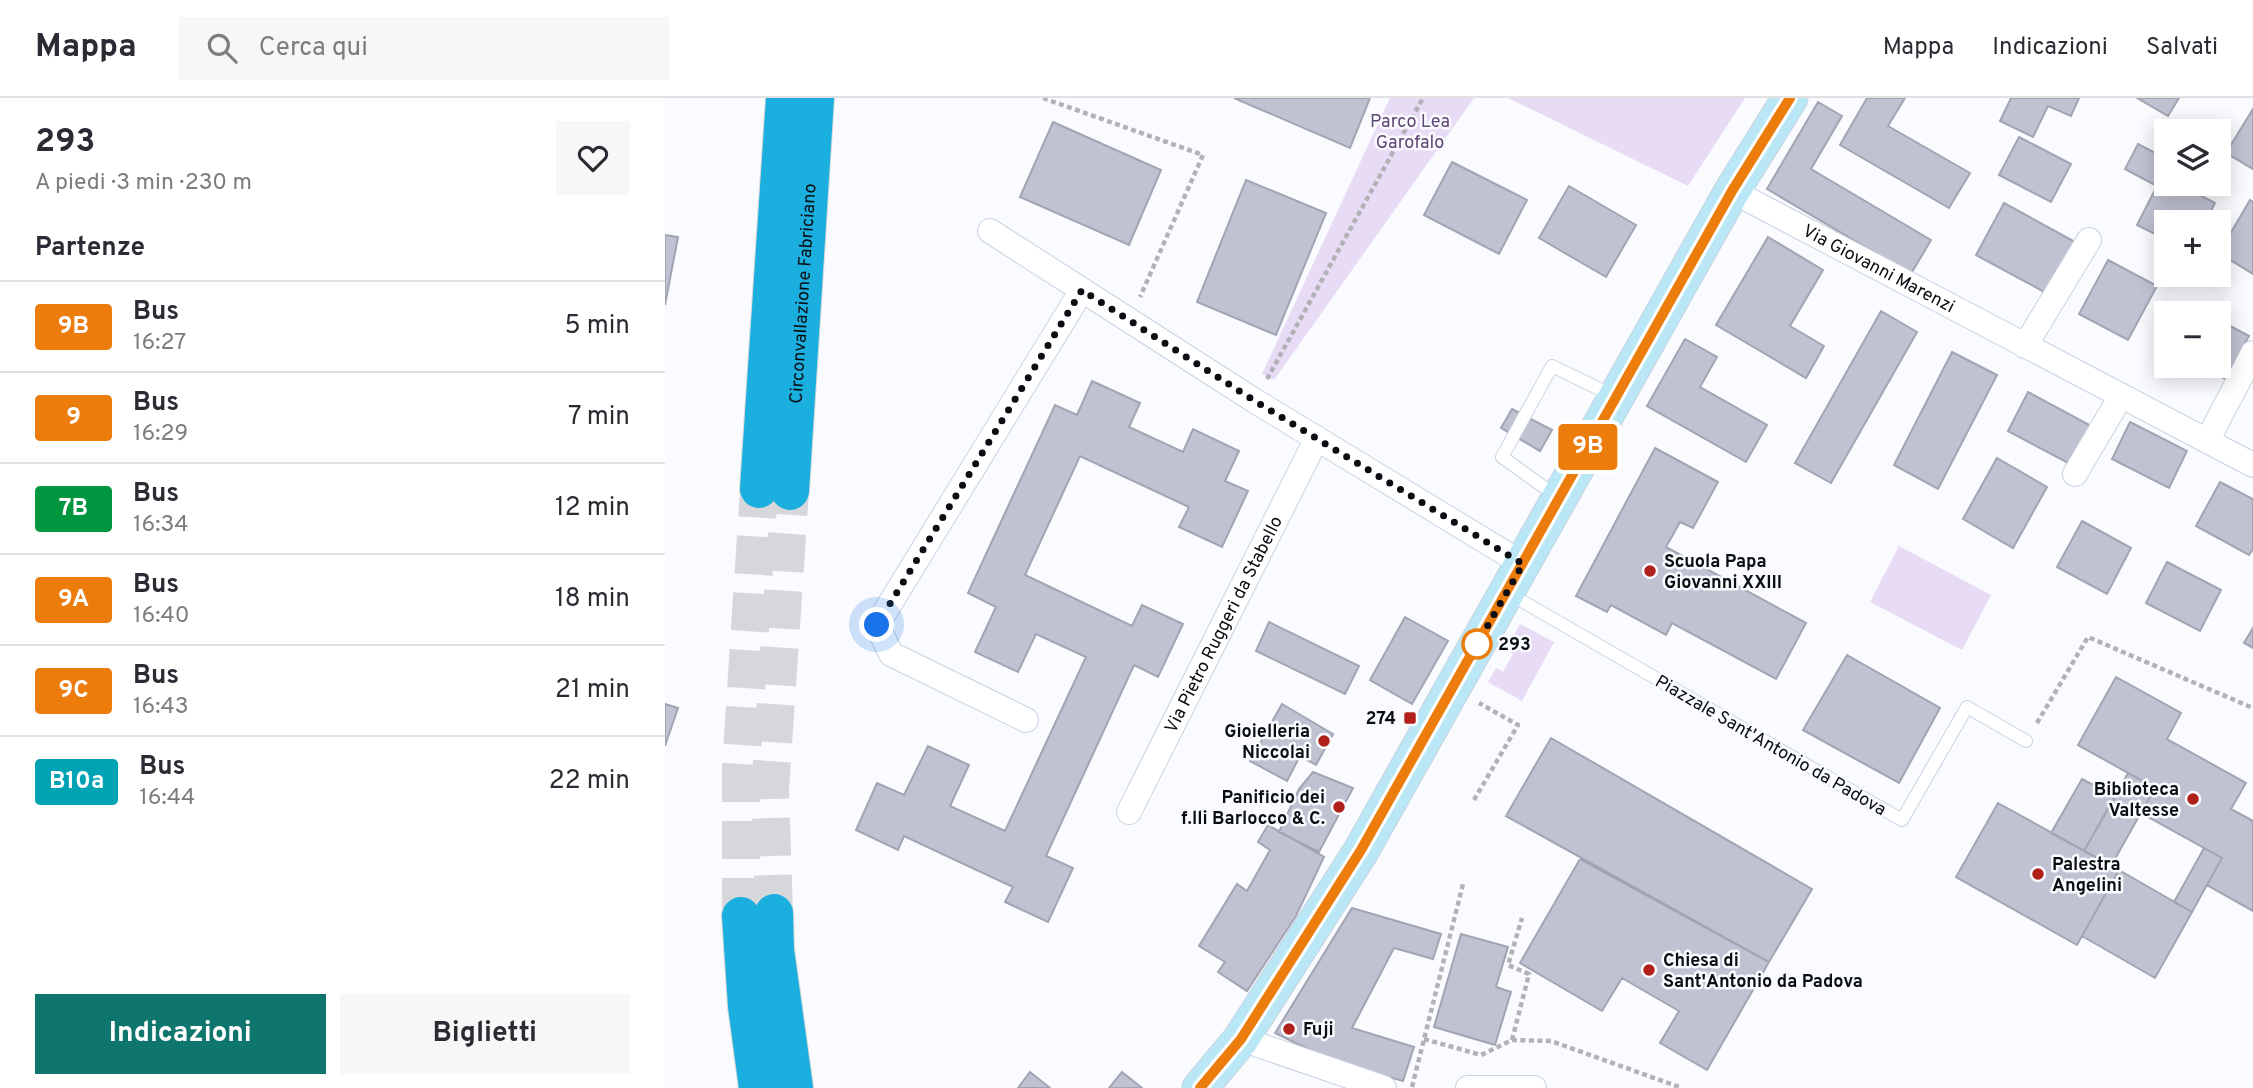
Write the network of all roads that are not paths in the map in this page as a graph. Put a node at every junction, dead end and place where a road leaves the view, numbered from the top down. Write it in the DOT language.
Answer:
graph roads {
  1 [pos="785,98"];
  2 [pos="815,98"];
  3 [pos="1790,98"];
  4 [pos="1732,191"];
  5 [pos="990,231"];
  6 [pos="2089,240"];
  7 [pos="1082,290"];
  8 [pos="2025,345"];
  9 [pos="2253,353"];
  10 [pos="2122,396"];
  11 [pos="1616,397"];
  12 [pos="1317,438"];
  13 [pos="2207,441"];
  14 [pos="2253,466"];
  15 [pos="2075,474"];
  16 [pos="1560,499"];
  17 [pos="1514,578"];
  18 [pos="1026,720"];
  19 [pos="2026,741"];
  20 [pos="1129,812"];
  21 [pos="1241,1039"];
  22 [pos="1501,1087"];
  23 [pos="758,1088"];
  24 [pos="794,1088"];
  25 [pos="1201,1088"];
  26 [pos="1384,1088"];
  27 [pos="1468,1088"];
  28 [pos="1534,1088"];
  1 -- 2 [label="highway, Circonvallazione Fabriciano"];
  3 -- 4 [label="street"];
  4 -- 8 [label="street, Via Giovanni Marenzi"];
  4 -- 11 [label="street"];
  5 -- 7 [label="street"];
  6 -- 8 [label="street"];
  7 -- 12 [label="street"];
  7 -- 18 [label="street"];
  8 -- 10 [label="street, Via Giovanni Marenzi"];
  9 -- 13 [label="street"];
  10 -- 13 [label="street, Via Giovanni Marenzi"];
  10 -- 15 [label="street"];
  11 -- 16 [label="street"];
  11 -- 16 [label="lane"];
  12 -- 17 [label="street"];
  12 -- 20 [label="street, Via Pietro Ruggeri da Stabello"];
  13 -- 14 [label="street, Via Giovanni Marenzi"];
  16 -- 17 [label="street"];
  17 -- 19 [label="lane, Piazzale Sant'Antonio da Padova"];
  17 -- 21 [label="street"];
  21 -- 25 [label="street"];
  21 -- 26 [label="street"];
  22 -- 27 [label="street"];
  22 -- 28 [label="street"];
  23 -- 24 [label="highway"];
}
